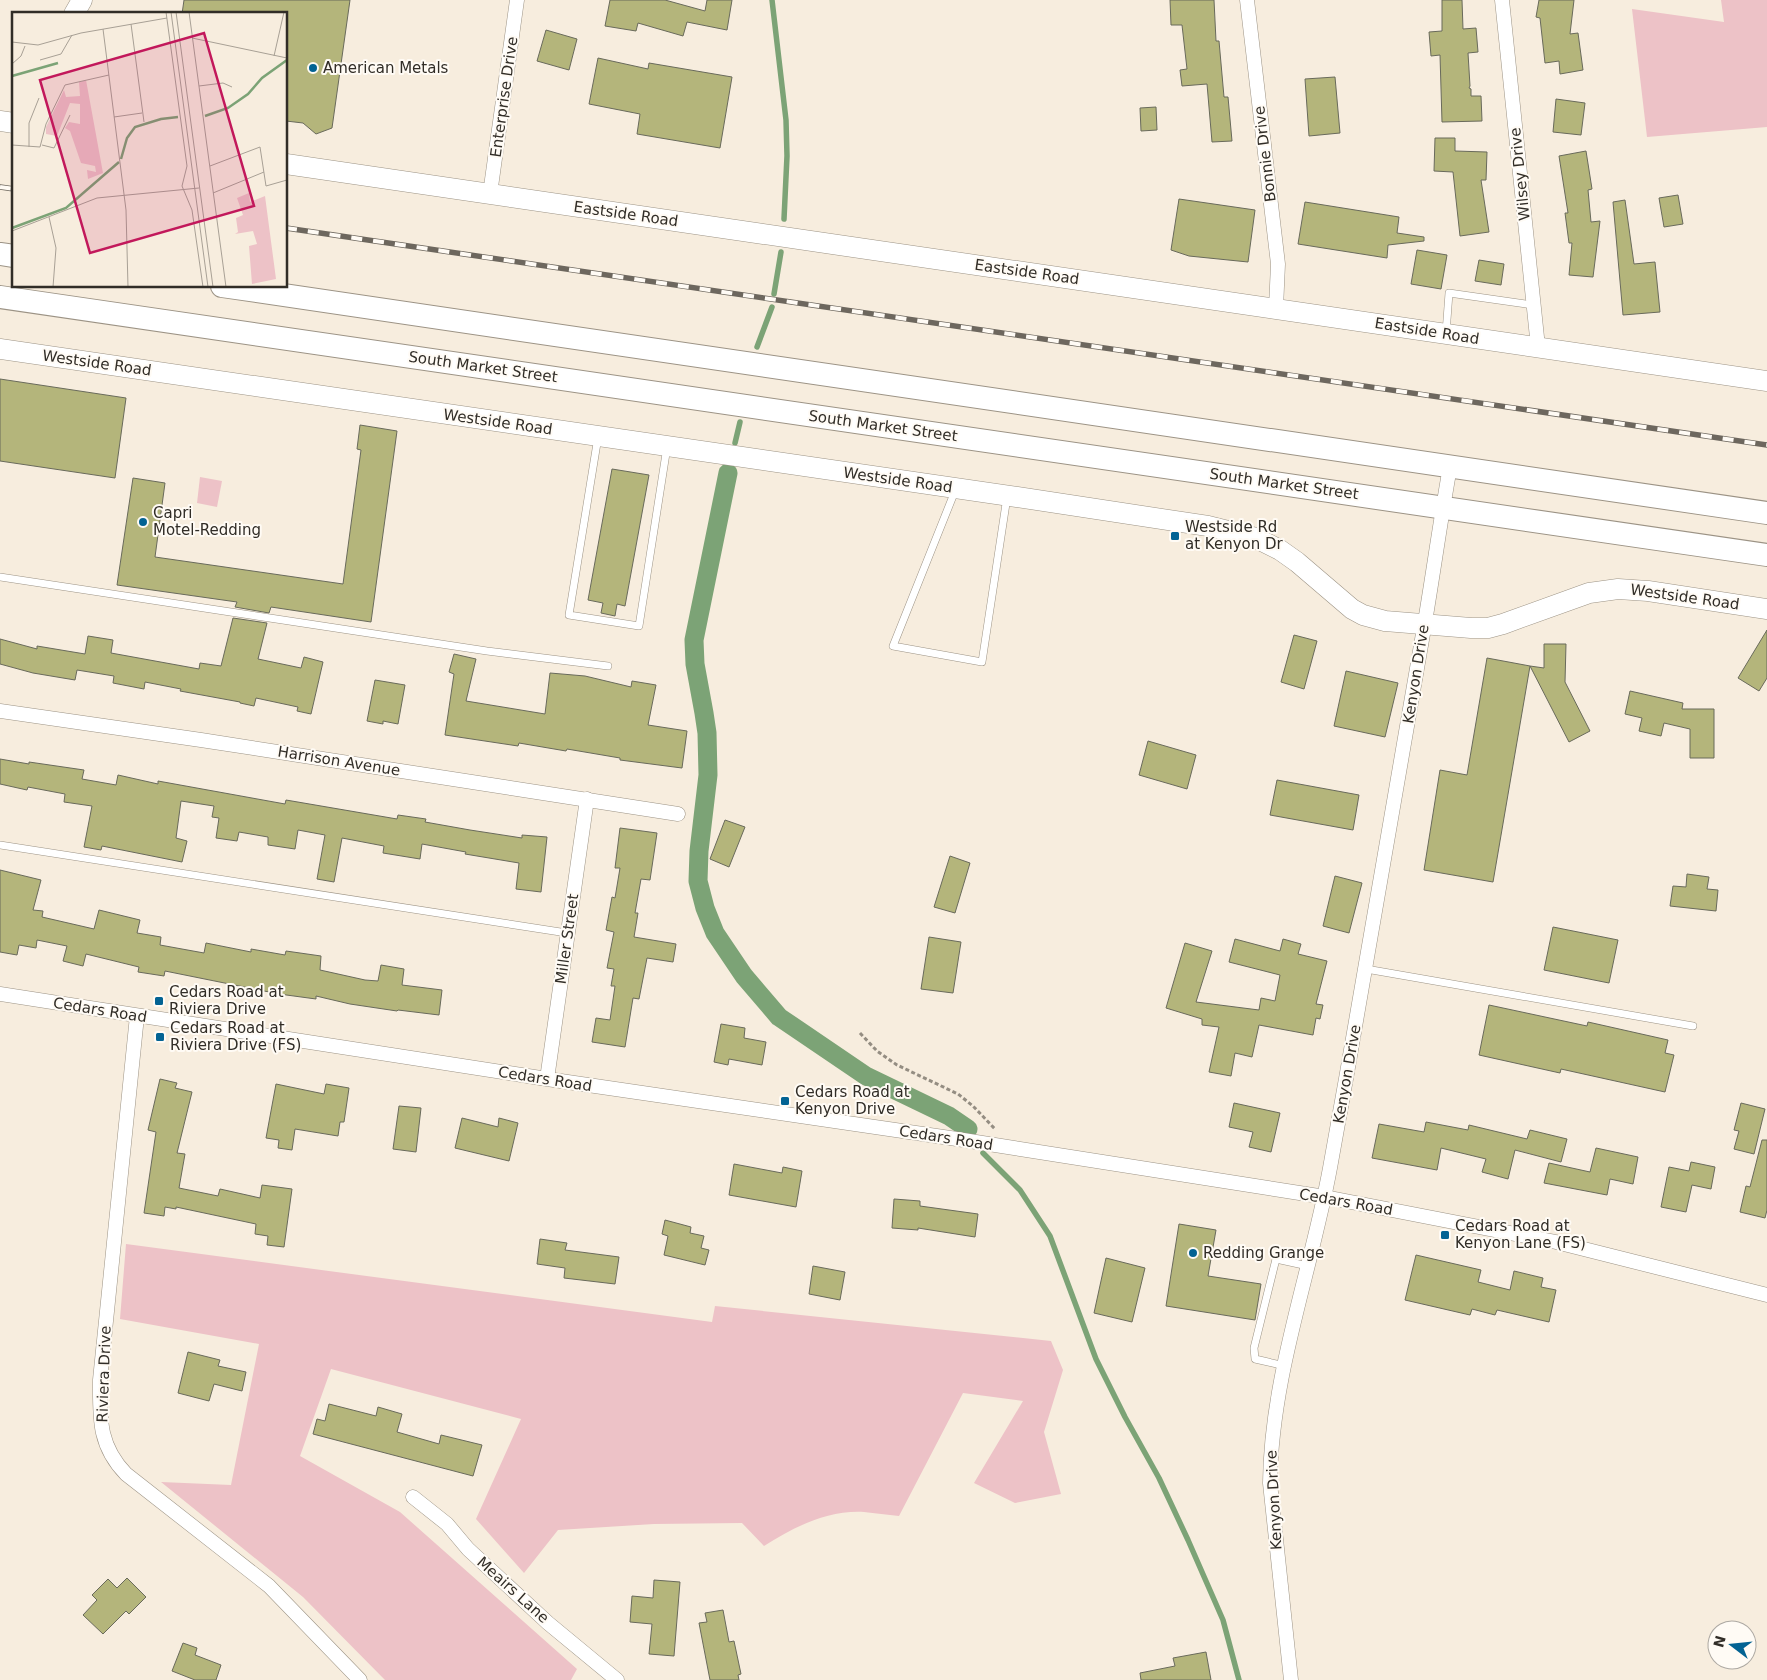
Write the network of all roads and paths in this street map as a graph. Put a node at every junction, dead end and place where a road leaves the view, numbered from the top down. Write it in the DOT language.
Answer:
graph roads {
  1 [pos="82,0"];
  2 [pos="517,0"];
  3 [pos="1247,0"];
  4 [pos="1502,0"];
  5 [pos="75,12"];
  6 [pos="288,164"];
  7 [pos="490,194"];
  8 [pos="236,288"];
  9 [pos="0,297"];
  10 [pos="1533,305"];
  11 [pos="1276,308"];
  12 [pos="1446,334"];
  13 [pos="1538,347"];
  14 [pos="0,349"];
  15 [pos="1767,381"];
  16 [pos="598,436"];
  17 [pos="668,447"];
  18 [pos="1450,467"];
  19 [pos="956,488"];
  20 [pos="1007,496"];
  21 [pos="1442,508"];
  22 [pos="1767,513"];
  23 [pos="1767,554"];
  24 [pos="0,577"];
  25 [pos="1767,608"];
  26 [pos="1424,625"];
  27 [pos="608,666"];
  28 [pos="0,712"];
  29 [pos="587,799"];
  30 [pos="678,814"];
  31 [pos="0,845"];
  32 [pos="568,933"];
  33 [pos="1366,969"];
  34 [pos="0,994"];
  35 [pos="137,1016"];
  36 [pos="1693,1026"];
  37 [pos="860,1033"];
  38 [pos="546,1079"];
  39 [pos="1013,1148"];
  40 [pos="1325,1198"];
  41 [pos="1308,1266"];
  42 [pos="1767,1295"];
  43 [pos="1285,1366"];
  44 [pos="413,1497"];
  45 [pos="360,1680"];
  46 [pos="617,1680"];
  47 [pos="1291,1680"];
  1 -- 5 [label="street"];
  2 -- 7 [label="street, Enterprise Drive"];
  3 -- 11 [label="street, Bonnie Drive"];
  4 -- 10 [label="street, Wilsey Drive"];
  6 -- 7 [label="street, Eastside Road"];
  7 -- 11 [label="street, Eastside Road"];
  8 -- 18 [label="main road"];
  9 -- 21 [label="main road, South Market Street"];
  10 -- 12 [label="lane"];
  10 -- 13 [label="street, Wilsey Drive"];
  11 -- 12 [label="street, Eastside Road"];
  12 -- 13 [label="street, Eastside Road"];
  13 -- 15 [label="street, Eastside Road"];
  14 -- 16 [label="street, Westside Road"];
  16 -- 17 [label="street, Westside Road"];
  16 -- 17 [label="lane"];
  17 -- 19 [label="street, Westside Road"];
  18 -- 21 [label="street, Kenyon Drive"];
  18 -- 22 [label="main road"];
  19 -- 20 [label="street, Westside Road"];
  19 -- 20 [label="lane"];
  20 -- 26 [label="street, Westside Road"];
  21 -- 23 [label="main road, South Market Street"];
  21 -- 26 [label="street, Kenyon Drive"];
  24 -- 27 [label="lane"];
  25 -- 26 [label="street, Westside Road"];
  26 -- 33 [label="street, Kenyon Drive"];
  28 -- 29 [label="street, Harrison Avenue"];
  29 -- 30 [label="street, Harrison Avenue"];
  29 -- 32 [label="street, Miller Street"];
  31 -- 32 [label="lane"];
  32 -- 38 [label="street, Miller Street"];
  33 -- 36 [label="lane"];
  33 -- 40 [label="street, Kenyon Drive"];
  34 -- 35 [label="street, Cedars Road"];
  35 -- 38 [label="street, Cedars Road"];
  35 -- 45 [label="street, Riviera Drive"];
  37 -- 39 [label="path"];
  38 -- 39 [label="street, Cedars Road"];
  39 -- 40 [label="street, Cedars Road"];
  40 -- 41 [label="street, Kenyon Drive"];
  40 -- 42 [label="street, Cedars Road"];
  41 -- 43 [label="street, Kenyon Drive"];
  41 -- 43 [label="lane"];
  43 -- 47 [label="street, Kenyon Drive"];
  44 -- 46 [label="street, Meairs Lane"];
}
